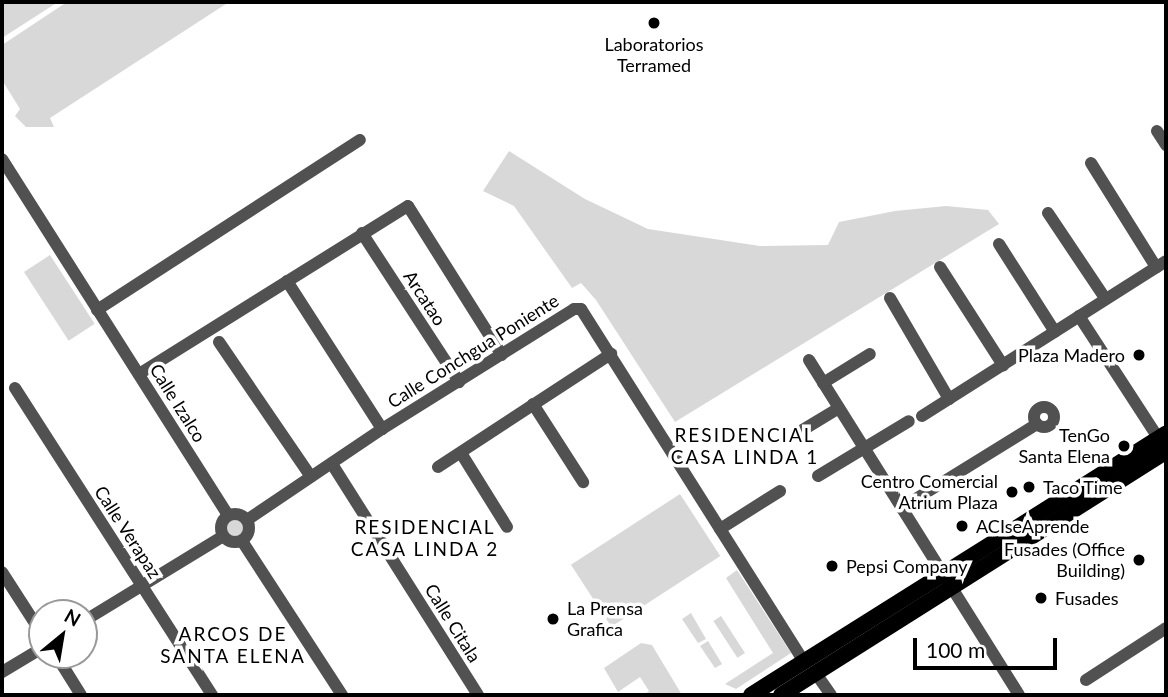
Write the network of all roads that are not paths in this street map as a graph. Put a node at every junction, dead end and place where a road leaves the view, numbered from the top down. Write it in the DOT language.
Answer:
graph roads {
  1 [pos="1157,131"];
  2 [pos="360,140"];
  3 [pos="1166,145"];
  4 [pos="1091,163"];
  5 [pos="4,166"];
  6 [pos="1048,213"];
  7 [pos="362,233"];
  8 [pos="999,244"];
  9 [pos="1161,264"];
  10 [pos="940,267"];
  11 [pos="287,281"];
  12 [pos="890,298"];
  13 [pos="1105,298"];
  14 [pos="97,310"];
  15 [pos="1079,316"];
  16 [pos="1055,332"];
  17 [pos="219,342"];
  18 [pos="611,354"];
  19 [pos="870,354"];
  20 [pos="502,355"];
  21 [pos="809,360"];
  22 [pos="1003,365"];
  23 [pos="139,374"];
  24 [pos="458,382"];
  25 [pos="823,383"];
  26 [pos="15,388"];
  27 [pos="949,399"];
  28 [pos="533,404"];
  29 [pos="839,408"];
  30 [pos="922,416"];
  31 [pos="909,421"];
  32 [pos="1037,424"];
  33 [pos="382,429"];
  34 [pos="796,435"];
  35 [pos="1165,446"];
  36 [pos="863,447"];
  37 [pos="461,453"];
  38 [pos="332,464"];
  39 [pos="438,467"];
  40 [pos="818,476"];
  41 [pos="311,477"];
  42 [pos="583,482"];
  43 [pos="780,491"];
  44 [pos="901,508"];
  45 [pos="228,516"];
  46 [pos="247,520"];
  47 [pos="507,527"];
  48 [pos="720,529"];
  49 [pos="223,536"];
  50 [pos="242,541"];
  51 [pos="2,572"];
  52 [pos="946,581"];
  53 [pos="141,586"];
  54 [pos="28,612"];
  55 [pos="98,612"];
  56 [pos="867,623"];
  57 [pos="1166,628"];
  58 [pos="28,656"];
  59 [pos="805,663"];
  60 [pos="65,669"];
  61 [pos="2,672"];
  62 [pos="817,675"];
  63 [pos="1086,680"];
  64 [pos="81,695"];
  65 [pos="212,695"];
  66 [pos="342,695"];
  67 [pos="478,695"];
  68 [pos="751,695"];
  69 [pos="772,695"];
  70 [pos="781,695"];
  71 [pos="831,695"];
  72 [pos="1019,695"];
  1 -- 3 [label="street"];
  2 -- 14 [label="street"];
  4 -- 9 [label="street"];
  5 -- 14 [label="street, Calle Izalco"];
  6 -- 13 [label="street"];
  7 -- 11 [label="street"];
  7 -- 20 [label="street"];
  7 -- 24 [label="street, Arcatao"];
  8 -- 16 [label="street"];
  9 -- 13 [label="street"];
  10 -- 22 [label="street"];
  11 -- 23 [label="street"];
  11 -- 33 [label="street"];
  12 -- 27 [label="street"];
  13 -- 15 [label="street"];
  14 -- 23 [label="street, Calle Izalco"];
  15 -- 16 [label="street"];
  15 -- 35 [label="street"];
  16 -- 22 [label="street"];
  17 -- 41 [label="street"];
  18 -- 20 [label="street, Calle Conchgua Poniente"];
  18 -- 28 [label="street"];
  18 -- 48 [label="street, Calle Conchgua Poniente"];
  19 -- 25 [label="street"];
  20 -- 24 [label="street, Calle Conchgua Poniente"];
  21 -- 25 [label="street"];
  22 -- 27 [label="street"];
  23 -- 45 [label="street, Calle Izalco"];
  24 -- 33 [label="street, Calle Conchgua Poniente"];
  25 -- 29 [label="street"];
  26 -- 53 [label="street, Calle Verapaz"];
  27 -- 30 [label="street"];
  28 -- 37 [label="street"];
  28 -- 42 [label="street"];
  29 -- 34 [label="street"];
  29 -- 36 [label="street"];
  31 -- 36 [label="street"];
  32 -- 44 [label="street"];
  33 -- 38 [label="street, Calle Conchgua Poniente"];
  35 -- 52 [label="main road"];
  36 -- 40 [label="street"];
  36 -- 44 [label="street"];
  37 -- 39 [label="street"];
  37 -- 47 [label="street"];
  38 -- 41 [label="street, Calle Conchgua Poniente"];
  38 -- 67 [label="street, Calle Citala"];
  41 -- 46 [label="street, Calle Conchgua Poniente"];
  43 -- 48 [label="street"];
  44 -- 52 [label="street"];
  45 -- 46 [label="street"];
  45 -- 49 [label="street"];
  46 -- 50 [label="street"];
  48 -- 59 [label="street, Calle Conchgua Poniente"];
  49 -- 50 [label="street"];
  49 -- 53 [label="street"];
  50 -- 66 [label="street"];
  51 -- 54 [label="street"];
  52 -- 56 [label="main road"];
  52 -- 62 [label="main road"];
  52 -- 72 [label="street"];
  53 -- 55 [label="street"];
  53 -- 65 [label="street, Calle Verapaz"];
  56 -- 59 [label="main road"];
  56 -- 62 [label="main road"];
  57 -- 63 [label="street"];
  58 -- 61 [label="street"];
  59 -- 68 [label="main road"];
  59 -- 69 [label="main road"];
  60 -- 64 [label="street"];
  62 -- 70 [label="main road"];
  62 -- 71 [label="street"];
}
